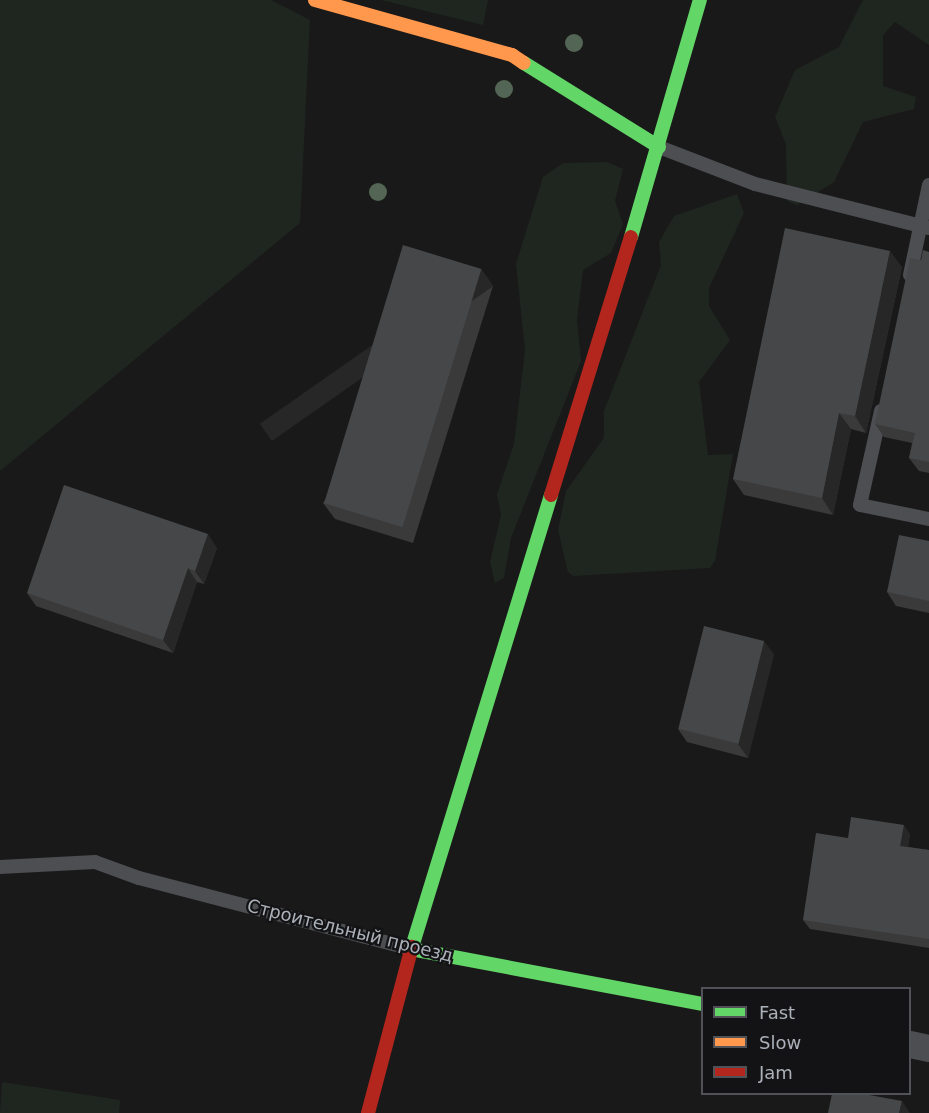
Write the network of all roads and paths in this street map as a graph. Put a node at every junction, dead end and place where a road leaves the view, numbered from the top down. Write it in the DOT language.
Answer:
graph roads {
  1 [pos="315,0"];
  2 [pos="700,0"];
  3 [pos="659,147"];
  4 [pos="929,185"];
  5 [pos="925,227"];
  6 [pos="908,285"];
  7 [pos="883,400"];
  8 [pos="929,519"];
  9 [pos="0,867"];
  10 [pos="411,949"];
  11 [pos="701,1004"];
  12 [pos="911,1044"];
  13 [pos="929,1048"];
  14 [pos="368,1113"];
  1 -- 3 [label="street"];
  2 -- 3 [label="street"];
  3 -- 5 [label="lane"];
  3 -- 10 [label="street"];
  4 -- 5 [label="lane"];
  5 -- 6 [label="lane"];
  7 -- 8 [label="lane"];
  9 -- 10 [label="lane, Строительный проезд"];
  10 -- 11 [label="street, Строительный проезд"];
  10 -- 14 [label="street"];
  12 -- 13 [label="street"];
}
